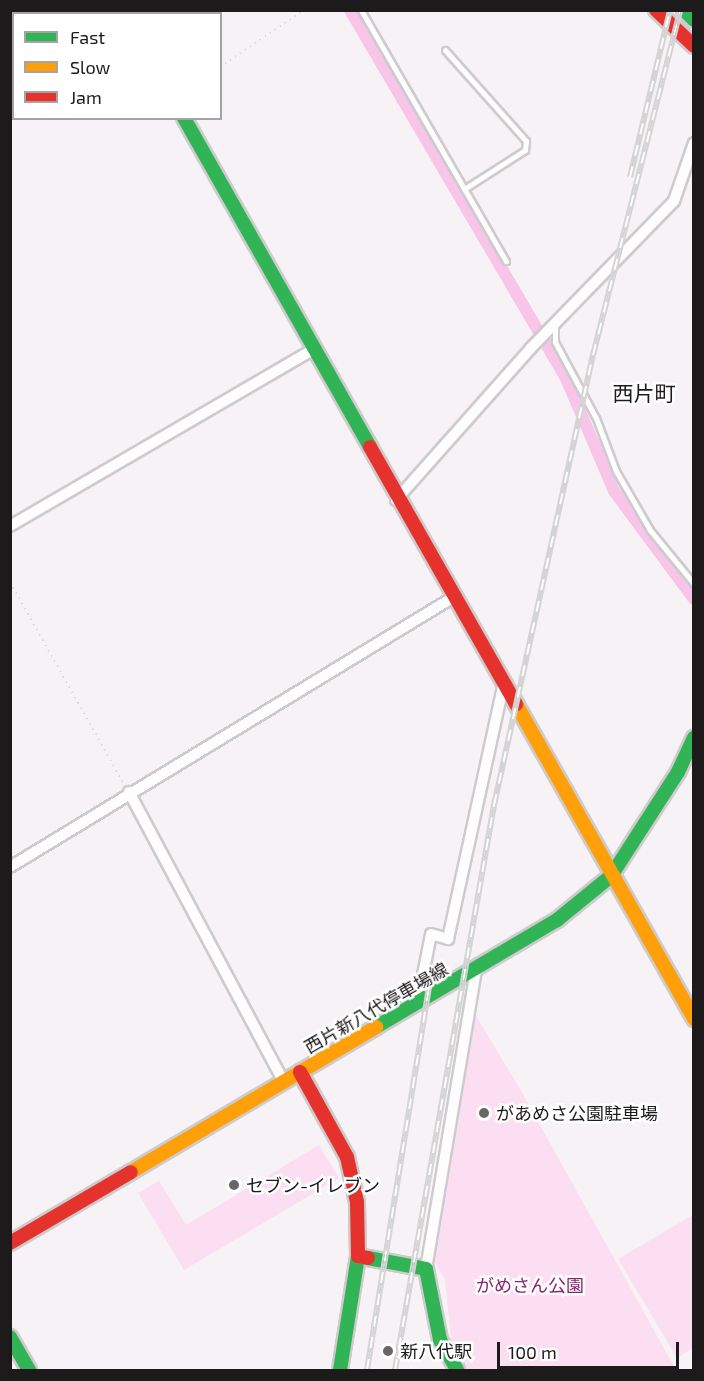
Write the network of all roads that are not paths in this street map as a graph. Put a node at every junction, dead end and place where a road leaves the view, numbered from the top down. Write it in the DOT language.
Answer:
graph roads {
  1 [pos="361,10"];
  2 [pos="656,10"];
  3 [pos="684,10"];
  4 [pos="693,20"];
  5 [pos="693,46"];
  6 [pos="446,50"];
  7 [pos="185,120"];
  8 [pos="693,143"];
  9 [pos="464,189"];
  10 [pos="506,261"];
  11 [pos="551,329"];
  12 [pos="312,350"];
  13 [pos="396,500"];
  14 [pos="10,526"];
  15 [pos="693,584"];
  16 [pos="452,598"];
  17 [pos="503,686"];
  18 [pos="693,736"];
  19 [pos="129,792"];
  20 [pos="10,867"];
  21 [pos="611,876"];
  22 [pos="476,971"];
  23 [pos="417,1005"];
  24 [pos="693,1019"];
  25 [pos="300,1072"];
  26 [pos="283,1082"];
  27 [pos="10,1243"];
  28 [pos="358,1256"];
  29 [pos="426,1269"];
  30 [pos="10,1337"];
  31 [pos="29,1371"];
  32 [pos="340,1371"];
  33 [pos="457,1371"];
  1 -- 9 [label="lane"];
  2 -- 5 [label="street"];
  3 -- 4 [label="street"];
  6 -- 9 [label="lane"];
  7 -- 12 [label="street"];
  8 -- 11 [label="street"];
  9 -- 10 [label="lane"];
  11 -- 13 [label="street"];
  11 -- 15 [label="lane"];
  12 -- 13 [label="street"];
  12 -- 14 [label="street"];
  13 -- 16 [label="street"];
  16 -- 17 [label="street"];
  16 -- 19 [label="street"];
  17 -- 21 [label="street"];
  17 -- 23 [label="street"];
  18 -- 21 [label="street, 西片新八代停車場線"];
  19 -- 20 [label="street"];
  19 -- 26 [label="street"];
  21 -- 22 [label="street, 西片新八代停車場線"];
  21 -- 24 [label="street"];
  22 -- 23 [label="street, 西片新八代停車場線"];
  22 -- 29 [label="street"];
  23 -- 25 [label="street, 西片新八代停車場線"];
  25 -- 26 [label="street, 西片新八代停車場線"];
  25 -- 28 [label="street"];
  26 -- 27 [label="street, 西片新八代停車場線"];
  28 -- 29 [label="street"];
  28 -- 32 [label="street"];
  29 -- 33 [label="street"];
  30 -- 31 [label="street"];
}
